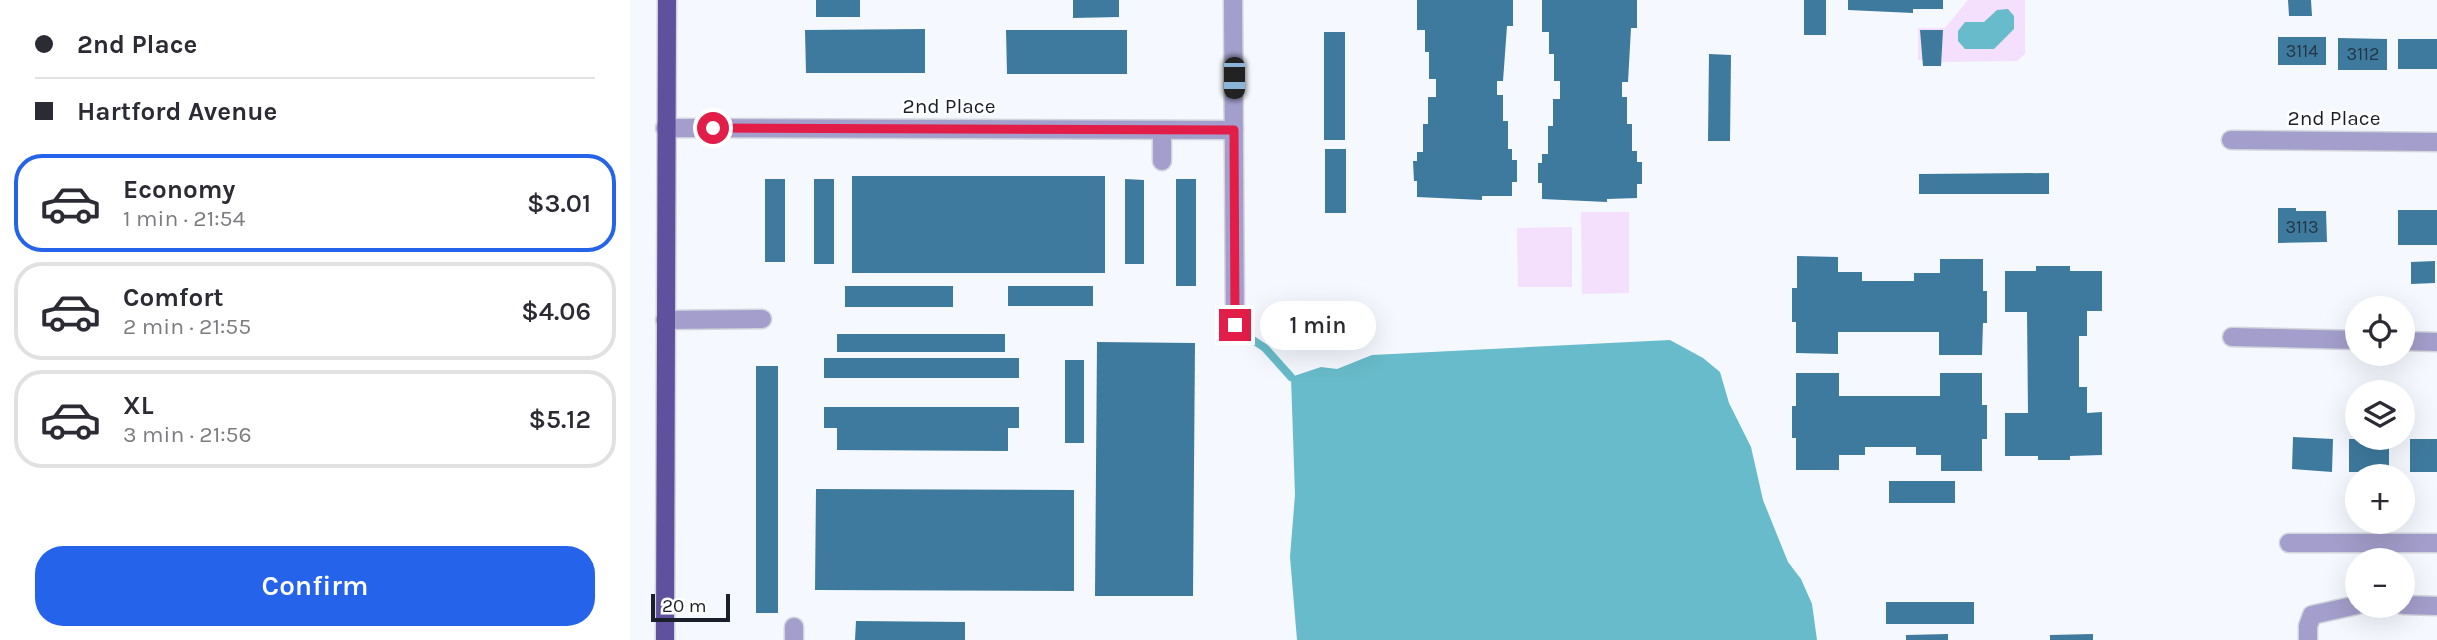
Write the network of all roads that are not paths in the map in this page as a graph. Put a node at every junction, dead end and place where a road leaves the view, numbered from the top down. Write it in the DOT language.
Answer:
graph roads {
  1 [pos="667,0"];
  2 [pos="1233,0"];
  3 [pos="665,128"];
  4 [pos="1162,130"];
  5 [pos="1234,130"];
  6 [pos="2231,140"];
  7 [pos="2437,142"];
  8 [pos="1161,161"];
  9 [pos="762,319"];
  10 [pos="665,320"];
  11 [pos="1235,325"];
  12 [pos="2232,337"];
  13 [pos="2345,340"];
  14 [pos="2415,341"];
  15 [pos="2437,342"];
  16 [pos="2289,543"];
  17 [pos="2437,543"];
  18 [pos="2415,605"];
  19 [pos="2437,606"];
  20 [pos="2345,608"];
  21 [pos="665,640"];
  22 [pos="2308,640"];
  1 -- 3 [label="main road"];
  2 -- 5 [label="street"];
  3 -- 4 [label="street, 2nd Place"];
  3 -- 10 [label="main road"];
  4 -- 5 [label="street, 2nd Place"];
  4 -- 8 [label="street"];
  5 -- 11 [label="street"];
  6 -- 7 [label="street, 2nd Place"];
  9 -- 10 [label="street"];
  10 -- 21 [label="main road"];
  12 -- 13 [label="street"];
  14 -- 15 [label="street"];
  16 -- 17 [label="street"];
  18 -- 19 [label="street"];
  20 -- 22 [label="street"];
}
